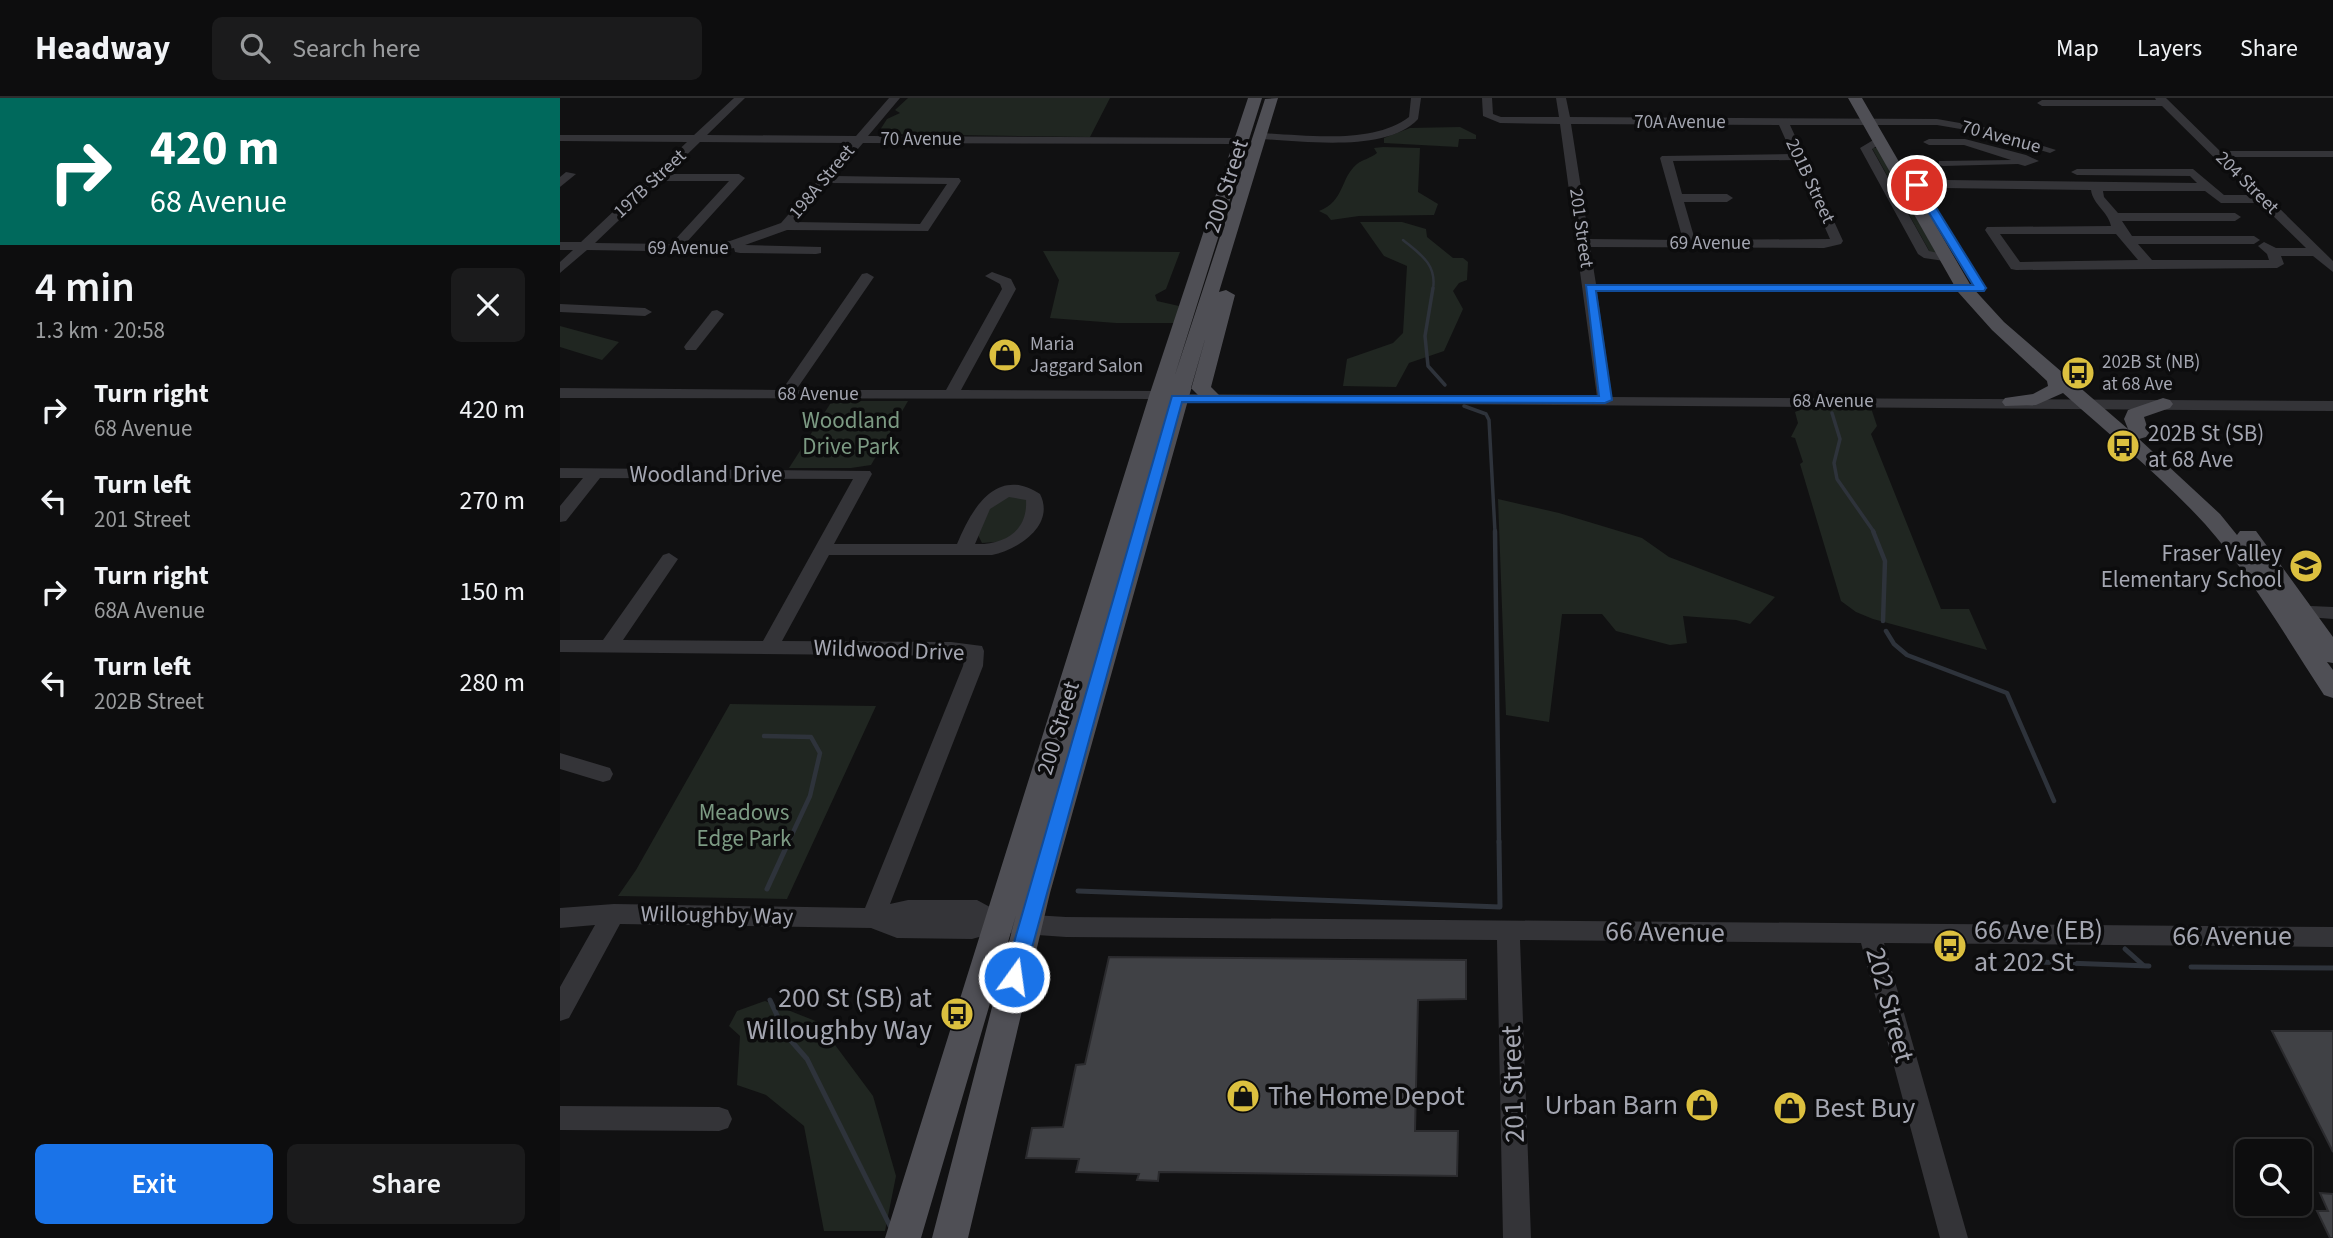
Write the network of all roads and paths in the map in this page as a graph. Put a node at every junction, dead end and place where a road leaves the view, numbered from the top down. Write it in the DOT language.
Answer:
graph roads {
  1 [pos="740,98"];
  2 [pos="895,98"];
  3 [pos="1255,98"];
  4 [pos="1272,98"];
  5 [pos="1416,98"];
  6 [pos="1487,98"];
  7 [pos="1561,98"];
  8 [pos="1855,98"];
  9 [pos="1866,98"];
  10 [pos="2163,101"];
  11 [pos="2042,103"];
  12 [pos="1565,121"];
  13 [pos="1874,121"];
  14 [pos="1783,122"];
  15 [pos="1921,130"];
  16 [pos="1260,136"];
  17 [pos="560,138"];
  18 [pos="699,138"];
  19 [pos="859,139"];
  20 [pos="1240,141"];
  21 [pos="1929,142"];
  22 [pos="1254,154"];
  23 [pos="2217,154"];
  24 [pos="2333,154"];
  25 [pos="1798,157"];
  26 [pos="2026,160"];
  27 [pos="1943,163"];
  28 [pos="2077,172"];
  29 [pos="565,174"];
  30 [pos="659,177"];
  31 [pos="824,179"];
  32 [pos="560,183"];
  33 [pos="1943,184"];
  34 [pos="1958,184"];
  35 [pos="2051,184"];
  36 [pos="2097,187"];
  37 [pos="2208,187"];
  38 [pos="1677,198"];
  39 [pos="1727,198"];
  40 [pos="2221,199"];
  41 [pos="2263,199"];
  42 [pos="2235,217"];
  43 [pos="785,226"];
  44 [pos="2121,229"];
  45 [pos="2254,240"];
  46 [pos="1228,241"];
  47 [pos="1837,241"];
  48 [pos="1583,243"];
  49 [pos="1690,243"];
  50 [pos="735,245"];
  51 [pos="560,246"];
  52 [pos="583,247"];
  53 [pos="674,248"];
  54 [pos="816,250"];
  55 [pos="2273,251"];
  56 [pos="2317,252"];
  57 [pos="2148,264"];
  58 [pos="2333,268"];
  59 [pos="560,269"];
  60 [pos="992,276"];
  61 [pos="867,277"];
  62 [pos="1590,288"];
  63 [pos="1972,288"];
  64 [pos="560,308"];
  65 [pos="645,312"];
  66 [pos="717,314"];
  67 [pos="691,347"];
  68 [pos="2047,370"];
  69 [pos="560,393"];
  70 [pos="786,394"];
  71 [pos="952,394"];
  72 [pos="1209,395"];
  73 [pos="1168,398"];
  74 [pos="1333,398"];
  75 [pos="1605,400"];
  76 [pos="2012,402"];
  77 [pos="2094,403"];
  78 [pos="2163,404"];
  79 [pos="2333,406"];
  80 [pos="2139,433"];
  81 [pos="560,473"];
  82 [pos="596,473"];
  83 [pos="560,517"];
  84 [pos="824,549"];
  85 [pos="964,549"];
  86 [pos="669,559"];
  87 [pos="2291,611"];
  88 [pos="2333,613"];
  89 [pos="560,646"];
  90 [pos="609,646"];
  91 [pos="769,647"];
  92 [pos="2333,655"];
  93 [pos="2333,689"];
  94 [pos="560,761"];
  95 [pos="603,774"];
  96 [pos="614,914"];
  97 [pos="560,918"];
  98 [pos="873,918"];
  99 [pos="1013,923"];
  100 [pos="1508,930"];
  101 [pos="1870,934"];
  102 [pos="2333,937"];
  103 [pos="560,1010"];
  104 [pos="560,1118"];
  105 [pos="719,1119"];
  106 [pos="902,1238"];
  107 [pos="950,1238"];
  108 [pos="1517,1238"];
  109 [pos="1954,1238"];
  1 -- 18 [label="street, 197B Street"];
  2 -- 19 [label="street, 198A Street"];
  3 -- 20 [label="main road, 200 Street"];
  4 -- 16 [label="main road, 200 Street"];
  5 -- 16 [label="street"];
  6 -- 12 [label="street, 70A Avenue"];
  7 -- 12 [label="street, 201 Street"];
  8 -- 13 [label="main road"];
  9 -- 13 [label="main road"];
  10 -- 11 [label="street"];
  10 -- 23 [label="street, 204 Street"];
  12 -- 14 [label="street, 70A Avenue"];
  12 -- 48 [label="street, 201 Street"];
  13 -- 14 [label="street, 70A Avenue"];
  13 -- 26 [label="street, 70 Avenue"];
  13 -- 63 [label="main road"];
  13 -- 63 [label="main road"];
  14 -- 25 [label="street, 201B Street"];
  15 -- 21 [label="street"];
  16 -- 22 [label="main road, 200 Street"];
  17 -- 18 [label="street, 70 Avenue"];
  18 -- 19 [label="street, 70 Avenue"];
  18 -- 30 [label="street, 197B Street"];
  19 -- 20 [label="street, 70 Avenue"];
  19 -- 31 [label="street, 198A Street"];
  20 -- 22 [label="main road"];
  20 -- 73 [label="main road, 200 Street"];
  21 -- 26 [label="street"];
  21 -- 27 [label="street"];
  22 -- 46 [label="main road, 200 Street"];
  23 -- 24 [label="street"];
  23 -- 41 [label="street, 204 Street"];
  25 -- 38 [label="street"];
  25 -- 47 [label="street, 201B Street"];
  26 -- 27 [label="street"];
  26 -- 35 [label="street"];
  27 -- 34 [label="street"];
  28 -- 37 [label="street"];
  29 -- 32 [label="street"];
  30 -- 52 [label="street, 197B Street"];
  30 -- 53 [label="street"];
  31 -- 43 [label="street, 198A Street"];
  31 -- 43 [label="street"];
  33 -- 34 [label="street"];
  34 -- 35 [label="street"];
  35 -- 36 [label="street"];
  36 -- 37 [label="street"];
  36 -- 44 [label="street"];
  37 -- 40 [label="street"];
  38 -- 39 [label="street"];
  38 -- 49 [label="street"];
  40 -- 41 [label="street"];
  40 -- 42 [label="street"];
  41 -- 56 [label="street, 204 Street"];
  42 -- 44 [label="street"];
  42 -- 45 [label="street"];
  43 -- 50 [label="street, 198A Street"];
  44 -- 45 [label="street"];
  44 -- 57 [label="street"];
  44 -- 57 [label="street"];
  45 -- 55 [label="street"];
  46 -- 72 [label="main road"];
  46 -- 73 [label="main road, 200 Street"];
  47 -- 49 [label="street, 69 Avenue"];
  48 -- 49 [label="street, 69 Avenue"];
  48 -- 62 [label="street, 201 Street"];
  50 -- 53 [label="street, 69 Avenue"];
  50 -- 54 [label="street, 69 Avenue"];
  51 -- 52 [label="street, 69 Avenue"];
  52 -- 53 [label="street, 69 Avenue"];
  52 -- 59 [label="street, 197B Street"];
  55 -- 56 [label="street"];
  55 -- 57 [label="street"];
  56 -- 58 [label="street, 204 Street"];
  60 -- 71 [label="street"];
  61 -- 70 [label="street"];
  62 -- 63 [label="street"];
  62 -- 75 [label="street, 201 Street"];
  63 -- 68 [label="main road"];
  63 -- 77 [label="main road"];
  64 -- 65 [label="street"];
  66 -- 67 [label="street"];
  68 -- 76 [label="main road"];
  68 -- 77 [label="main road"];
  69 -- 70 [label="street, 68 Avenue"];
  70 -- 71 [label="street, 68 Avenue"];
  71 -- 73 [label="street, 68 Avenue"];
  72 -- 74 [label="street, 68 Avenue"];
  73 -- 74 [label="street, 68 Avenue"];
  73 -- 99 [label="main road, 200 Street"];
  74 -- 75 [label="street, 68 Avenue"];
  75 -- 76 [label="street, 68 Avenue"];
  76 -- 77 [label="street, 68 Avenue"];
  77 -- 78 [label="street, 68 Avenue"];
  77 -- 80 [label="main road"];
  77 -- 87 [label="main road"];
  78 -- 79 [label="street, 68 Avenue"];
  78 -- 80 [label="main road"];
  80 -- 87 [label="main road"];
  81 -- 82 [label="street, Woodland Drive"];
  82 -- 83 [label="street"];
  82 -- 84 [label="street, Woodland Drive"];
  84 -- 85 [label="street"];
  84 -- 91 [label="street, Woodland Drive"];
  86 -- 90 [label="street"];
  87 -- 88 [label="street"];
  87 -- 92 [label="main road"];
  87 -- 93 [label="main road"];
  89 -- 90 [label="street, Wildwood Drive"];
  90 -- 91 [label="street, Wildwood Drive"];
  91 -- 98 [label="street, Wildwood Drive"];
  94 -- 95 [label="street"];
  96 -- 97 [label="street, Willoughby Way"];
  96 -- 98 [label="street, Willoughby Way"];
  96 -- 103 [label="street"];
  98 -- 99 [label="street, Willoughby Way"];
  99 -- 100 [label="street, 66 Avenue"];
  99 -- 106 [label="main road, 200 Street"];
  99 -- 107 [label="main road, 200 Street"];
  100 -- 101 [label="street, 66 Avenue"];
  100 -- 108 [label="street, 201 Street"];
  101 -- 102 [label="street, 66 Avenue"];
  101 -- 109 [label="street, 202 Street"];
  104 -- 105 [label="street"];
}
